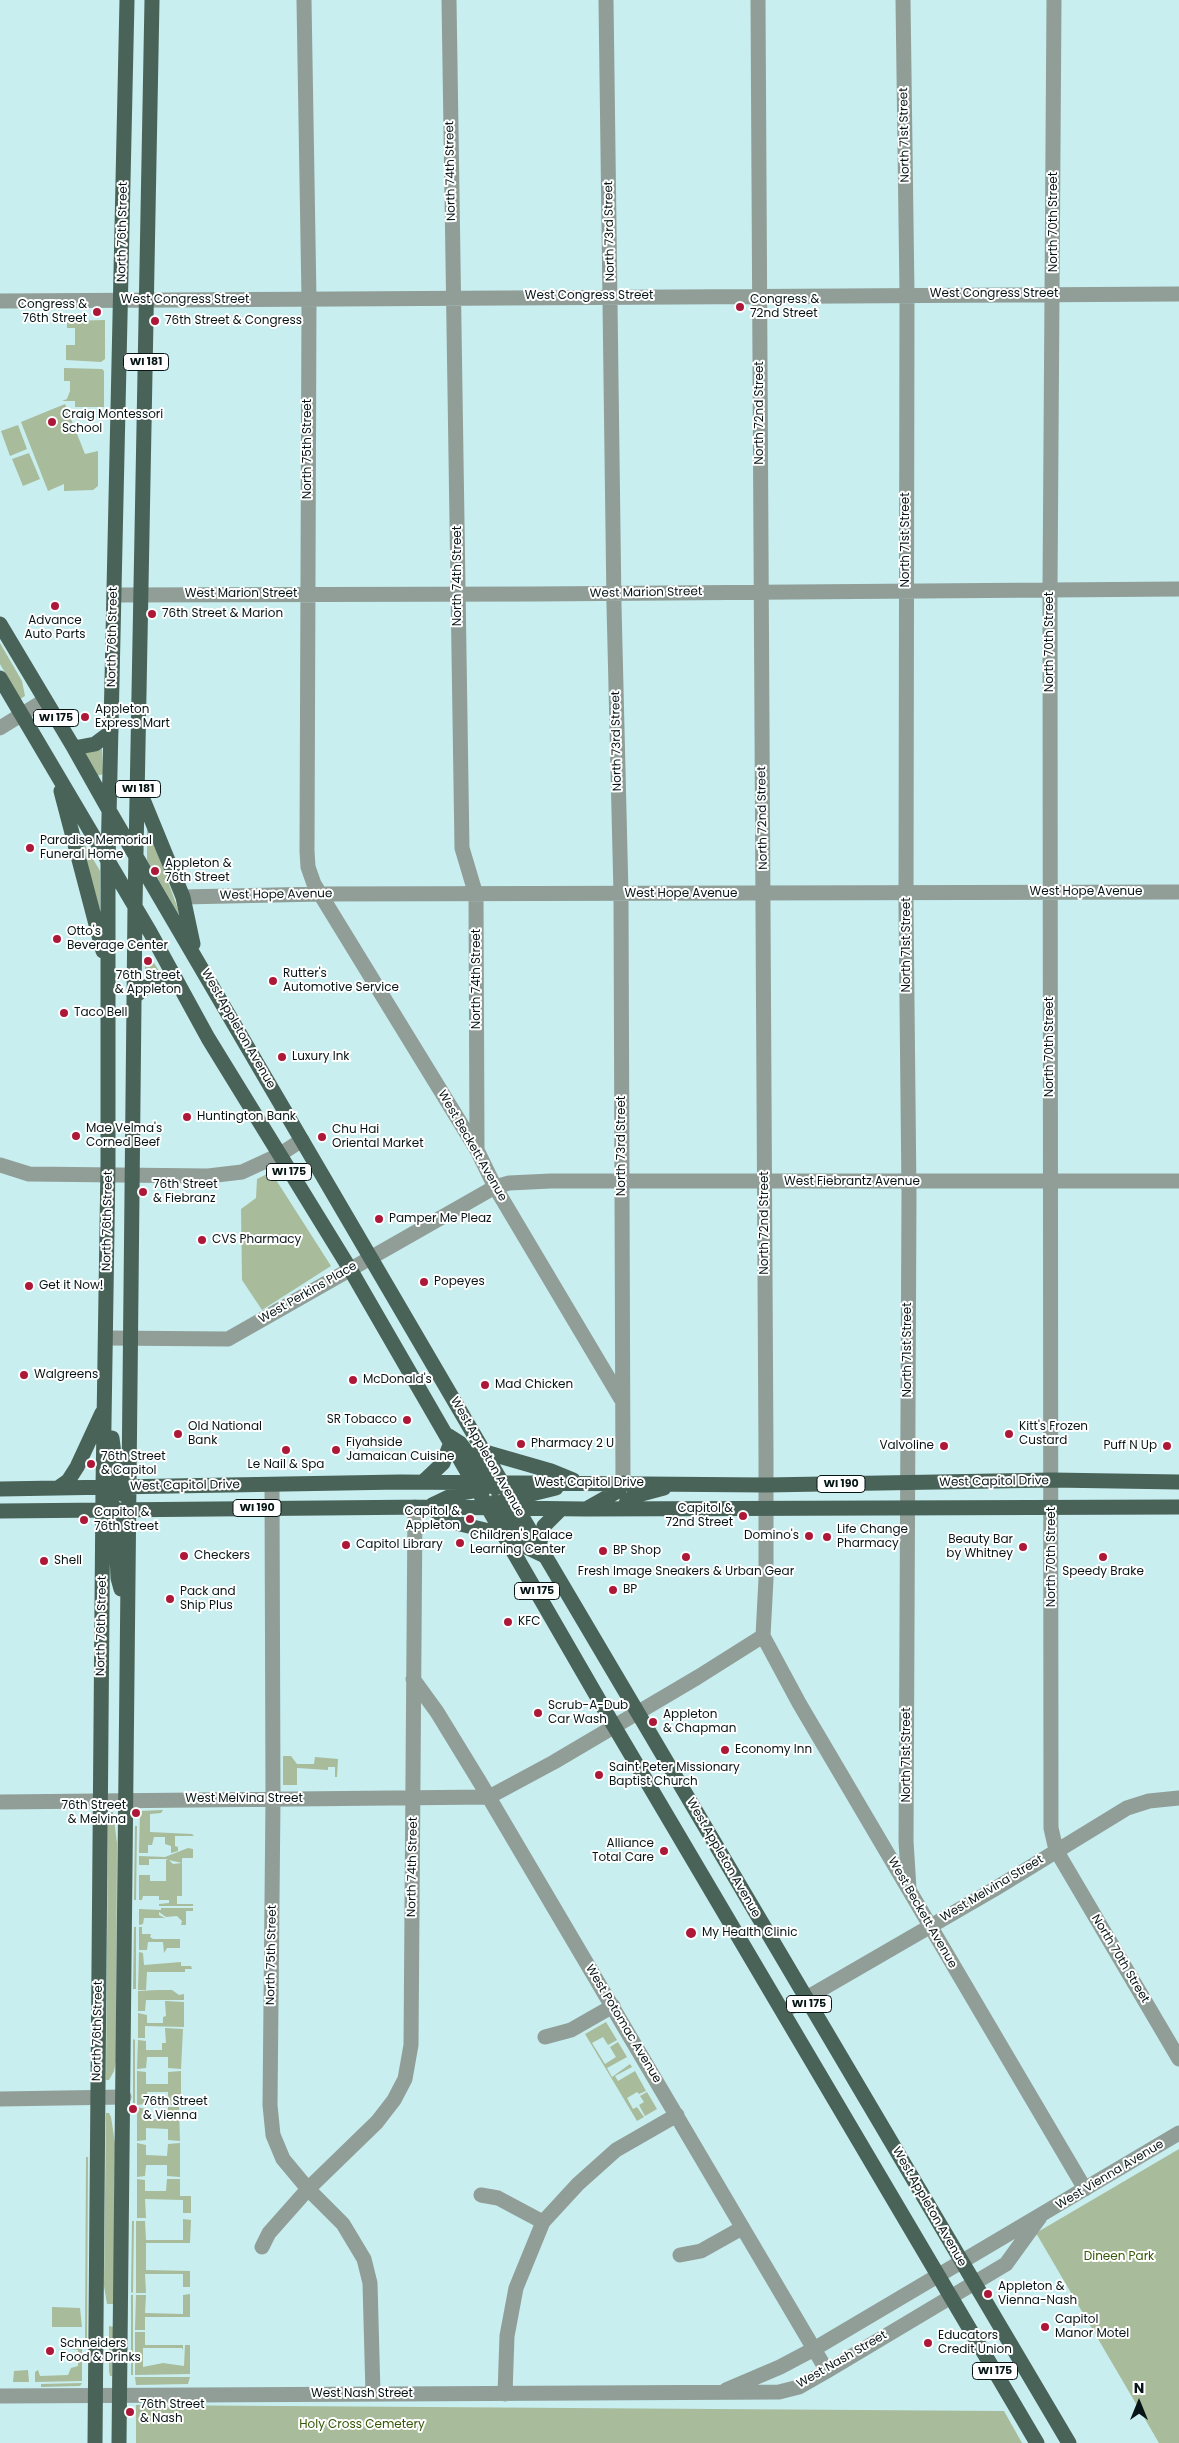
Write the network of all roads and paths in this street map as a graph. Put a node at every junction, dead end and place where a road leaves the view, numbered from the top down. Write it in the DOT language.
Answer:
graph roads {
  1 [pos="128,0"];
  2 [pos="152,0"];
  3 [pos="304,0"];
  4 [pos="449,0"];
  5 [pos="606,0"];
  6 [pos="758,0"];
  7 [pos="903,0"];
  8 [pos="1054,0"];
  9 [pos="907,294"];
  10 [pos="1054,294"];
  11 [pos="1179,294"];
  12 [pos="759,295"];
  13 [pos="611,296"];
  14 [pos="453,298"];
  15 [pos="309,299"];
  16 [pos="121,300"];
  17 [pos="147,300"];
  18 [pos="0,301"];
  19 [pos="1050,589"];
  20 [pos="1179,589"];
  21 [pos="906,591"];
  22 [pos="761,592"];
  23 [pos="141,594"];
  24 [pos="308,594"];
  25 [pos="614,594"];
  26 [pos="114,595"];
  27 [pos="458,595"];
  28 [pos="0,624"];
  29 [pos="0,678"];
  30 [pos="45,700"];
  31 [pos="22,715"];
  32 [pos="0,728"];
  33 [pos="111,732"];
  34 [pos="74,748"];
  35 [pos="58,777"];
  36 [pos="138,789"];
  37 [pos="110,812"];
  38 [pos="136,854"];
  39 [pos="108,862"];
  40 [pos="906,892"];
  41 [pos="1050,892"];
  42 [pos="1179,892"];
  43 [pos="764,893"];
  44 [pos="321,894"];
  45 [pos="621,894"];
  46 [pos="476,895"];
  47 [pos="183,897"];
  48 [pos="135,906"];
  49 [pos="196,958"];
  50 [pos="108,969"];
  51 [pos="177,985"];
  52 [pos="134,997"];
  53 [pos="302,1140"];
  54 [pos="477,1150"];
  55 [pos="279,1155"];
  56 [pos="0,1165"];
  57 [pos="108,1174"];
  58 [pos="133,1175"];
  59 [pos="623,1181"];
  60 [pos="1179,1181"];
  61 [pos="765,1182"];
  62 [pos="909,1182"];
  63 [pos="1050,1182"];
  64 [pos="495,1187"];
  65 [pos="371,1257"];
  66 [pos="350,1269"];
  67 [pos="106,1338"];
  68 [pos="130,1338"];
  69 [pos="621,1399"];
  70 [pos="105,1412"];
  71 [pos="442,1431"];
  72 [pos="450,1445"];
  73 [pos="485,1452"];
  74 [pos="1052,1480"];
  75 [pos="424,1482"];
  76 [pos="623,1482"];
  77 [pos="1179,1482"];
  78 [pos="574,1483"];
  79 [pos="677,1483"];
  80 [pos="272,1484"];
  81 [pos="358,1484"];
  82 [pos="766,1484"];
  83 [pos="908,1484"];
  84 [pos="486,1486"];
  85 [pos="116,1487"];
  86 [pos="58,1488"];
  87 [pos="0,1489"];
  88 [pos="502,1504"];
  89 [pos="422,1507"];
  90 [pos="1052,1507"];
  91 [pos="272,1508"];
  92 [pos="333,1508"];
  93 [pos="908,1508"];
  94 [pos="1179,1508"];
  95 [pos="116,1509"];
  96 [pos="561,1509"];
  97 [pos="766,1509"];
  98 [pos="0,1510"];
  99 [pos="585,1510"];
  100 [pos="624,1510"];
  101 [pos="502,1534"];
  102 [pos="542,1551"];
  103 [pos="763,1636"];
  104 [pos="413,1679"];
  105 [pos="637,1711"];
  106 [pos="614,1726"];
  107 [pos="414,1797"];
  108 [pos="489,1797"];
  109 [pos="1179,1798"];
  110 [pos="273,1799"];
  111 [pos="101,1800"];
  112 [pos="127,1800"];
  113 [pos="0,1802"];
  114 [pos="1056,1850"];
  115 [pos="909,1889"];
  116 [pos="929,1926"];
  117 [pos="806,1998"];
  118 [pos="613,2006"];
  119 [pos="784,2011"];
  120 [pos="545,2037"];
  121 [pos="1179,2059"];
  122 [pos="98,2098"];
  123 [pos="124,2098"];
  124 [pos="0,2099"];
  125 [pos="677,2115"];
  126 [pos="1179,2133"];
  127 [pos="308,2189"];
  128 [pos="1085,2189"];
  129 [pos="481,2195"];
  130 [pos="1040,2217"];
  131 [pos="543,2222"];
  132 [pos="742,2228"];
  133 [pos="262,2247"];
  134 [pos="680,2255"];
  135 [pos="961,2261"];
  136 [pos="938,2275"];
  137 [pos="974,2285"];
  138 [pos="952,2298"];
  139 [pos="814,2349"];
  140 [pos="827,2371"];
  141 [pos="723,2392"];
  142 [pos="96,2394"];
  143 [pos="373,2394"];
  144 [pos="506,2394"];
  145 [pos="120,2395"];
  146 [pos="0,2396"];
  147 [pos="95,2443"];
  148 [pos="119,2443"];
  149 [pos="1037,2443"];
  150 [pos="1069,2443"];
  1 -- 16 [label="main road, North 76th Street / WI 181"];
  2 -- 17 [label="main road, North 76th Street / WI 181"];
  3 -- 15 [label="street, North 75th Street"];
  4 -- 14 [label="street, North 74th Street"];
  5 -- 13 [label="street, North 73rd Street"];
  6 -- 12 [label="street, North 72nd Street"];
  7 -- 9 [label="street, North 71st Street"];
  8 -- 10 [label="street, North 70th Street"];
  9 -- 10 [label="street, West Congress Street"];
  9 -- 12 [label="street, West Congress Street"];
  9 -- 21 [label="street, North 71st Street"];
  10 -- 11 [label="street, West Congress Street"];
  10 -- 19 [label="street, North 70th Street"];
  12 -- 13 [label="street, West Congress Street"];
  12 -- 22 [label="street, North 72nd Street"];
  13 -- 14 [label="street, West Congress Street"];
  13 -- 25 [label="street, North 73rd Street"];
  14 -- 15 [label="street, West Congress Street"];
  14 -- 27 [label="street, North 74th Street"];
  15 -- 17 [label="street, West Congress Street"];
  15 -- 24 [label="street, North 75th Street"];
  16 -- 17 [label="street, West Congress Street"];
  16 -- 18 [label="street, West Congress Street"];
  16 -- 26 [label="main road, North 76th Street / WI 181"];
  17 -- 23 [label="main road, North 76th Street / WI 181"];
  19 -- 20 [label="street, West Marion Street"];
  19 -- 21 [label="street, West Marion Street"];
  19 -- 41 [label="street, North 70th Street"];
  21 -- 22 [label="street, West Marion Street"];
  21 -- 40 [label="street, North 71st Street"];
  22 -- 25 [label="street, West Marion Street"];
  22 -- 43 [label="street, North 72nd Street"];
  23 -- 24 [label="street, West Marion Street"];
  23 -- 26 [label="street, West Marion Street"];
  23 -- 36 [label="main road, North 76th Street / WI 181"];
  24 -- 27 [label="street, West Marion Street"];
  24 -- 44 [label="street, North 75th Street"];
  25 -- 27 [label="street, West Marion Street"];
  25 -- 45 [label="street, North 73rd Street"];
  26 -- 33 [label="main road, North 76th Street / WI 181"];
  27 -- 46 [label="street, North 74th Street"];
  28 -- 30 [label="main road, West Appleton Avenue / WI 175"];
  29 -- 31 [label="main road, West Appleton Avenue / WI 175"];
  30 -- 31 [label="street"];
  30 -- 34 [label="main road, West Appleton Avenue / WI 175"];
  31 -- 32 [label="street"];
  31 -- 35 [label="main road, West Appleton Avenue / WI 175"];
  33 -- 34 [label="main road"];
  33 -- 37 [label="main road, North 76th Street / WI 181"];
  34 -- 37 [label="main road, West Appleton Avenue / WI 175"];
  35 -- 39 [label="main road, West Appleton Avenue / WI 175"];
  35 -- 50 [label="main road"];
  36 -- 38 [label="main road, North 76th Street / WI 181"];
  36 -- 47 [label="main road"];
  37 -- 38 [label="main road, West Appleton Avenue / WI 175"];
  37 -- 39 [label="main road, North 76th Street / WI 181"];
  38 -- 48 [label="main road, North 76th Street / WI 181"];
  38 -- 49 [label="main road, West Appleton Avenue / WI 175"];
  39 -- 48 [label="main road, West Appleton Avenue / WI 175"];
  39 -- 50 [label="main road, North 76th Street / WI 181"];
  40 -- 41 [label="street, West Hope Avenue"];
  40 -- 43 [label="street, West Hope Avenue"];
  40 -- 62 [label="street, North 71st Street"];
  41 -- 42 [label="street, West Hope Avenue"];
  41 -- 63 [label="street, North 70th Street"];
  43 -- 45 [label="street, West Hope Avenue"];
  43 -- 61 [label="street, North 72nd Street"];
  44 -- 46 [label="street, West Hope Avenue"];
  44 -- 47 [label="street, West Hope Avenue"];
  44 -- 54 [label="street, West Beckett Avenue"];
  45 -- 46 [label="street, West Hope Avenue"];
  45 -- 59 [label="street, North 73rd Street"];
  46 -- 54 [label="street, North 74th Street"];
  47 -- 49 [label="main road"];
  48 -- 51 [label="main road, West Appleton Avenue / WI 175"];
  48 -- 52 [label="main road, North 76th Street / WI 181"];
  49 -- 53 [label="main road, West Appleton Avenue / WI 175"];
  50 -- 57 [label="main road, North 76th Street / WI 181"];
  51 -- 52 [label="main road"];
  51 -- 55 [label="main road, West Appleton Avenue / WI 175"];
  52 -- 58 [label="main road, North 76th Street / WI 181"];
  53 -- 55 [label="street"];
  53 -- 65 [label="main road, West Appleton Avenue / WI 175"];
  54 -- 64 [label="street, West Beckett Avenue"];
  55 -- 58 [label="street"];
  55 -- 66 [label="main road, West Appleton Avenue / WI 175"];
  56 -- 57 [label="street"];
  57 -- 58 [label="street"];
  57 -- 67 [label="main road, North 76th Street / WI 181"];
  58 -- 68 [label="main road, North 76th Street / WI 181"];
  59 -- 61 [label="street, West Fiebrantz Avenue"];
  59 -- 64 [label="street, West Fiebrantz Avenue"];
  59 -- 69 [label="street, North 73rd Street"];
  60 -- 63 [label="street, West Fiebrantz Avenue"];
  61 -- 62 [label="street, West Fiebrantz Avenue"];
  61 -- 82 [label="street, North 72nd Street"];
  62 -- 63 [label="street, West Fiebrantz Avenue"];
  62 -- 83 [label="street, North 71st Street"];
  63 -- 74 [label="street, North 70th Street"];
  64 -- 65 [label="street, West Perkins Place"];
  64 -- 69 [label="street, West Beckett Avenue"];
  65 -- 66 [label="street, West Perkins Place"];
  65 -- 73 [label="main road, West Appleton Avenue / WI 175"];
  66 -- 68 [label="street, West Perkins Place"];
  66 -- 71 [label="main road, West Appleton Avenue / WI 175"];
  67 -- 68 [label="street, West Perkins Place"];
  67 -- 70 [label="main road, North 76th Street / WI 181"];
  68 -- 85 [label="main road, North 76th Street / WI 181"];
  69 -- 76 [label="street, North 73rd Street"];
  70 -- 85 [label="main road"];
  70 -- 86 [label="main road"];
  71 -- 72 [label="main road, West Appleton Avenue / WI 175"];
  71 -- 84 [label="main road"];
  72 -- 75 [label="main road"];
  72 -- 84 [label="main road, West Appleton Avenue / WI 175"];
  73 -- 78 [label="main road"];
  73 -- 84 [label="main road, West Appleton Avenue / WI 175"];
  74 -- 77 [label="main road, West Capitol Drive / WI 190"];
  74 -- 83 [label="main road, West Capitol Drive / WI 190"];
  74 -- 90 [label="street, North 70th Street"];
  75 -- 81 [label="main road, West Capitol Drive / WI 190"];
  75 -- 84 [label="main road, West Capitol Drive / WI 190"];
  76 -- 78 [label="main road, West Capitol Drive / WI 190"];
  76 -- 79 [label="main road, West Capitol Drive / WI 190"];
  76 -- 99 [label="main road"];
  78 -- 84 [label="main road, West Capitol Drive / WI 190"];
  78 -- 88 [label="main road"];
  79 -- 82 [label="main road, West Capitol Drive / WI 190"];
  79 -- 100 [label="main road"];
  80 -- 81 [label="main road, West Capitol Drive / WI 190"];
  80 -- 85 [label="main road, West Capitol Drive / WI 190"];
  80 -- 91 [label="street, North 75th Street"];
  81 -- 92 [label="main road"];
  82 -- 83 [label="main road, West Capitol Drive / WI 190"];
  82 -- 97 [label="street, North 72nd Street"];
  83 -- 93 [label="street, North 71st Street"];
  84 -- 88 [label="main road, West Appleton Avenue / WI 175"];
  84 -- 88 [label="main road"];
  84 -- 89 [label="main road"];
  85 -- 86 [label="main road, West Capitol Drive / WI 190"];
  85 -- 95 [label="main road, North 76th Street / WI 181"];
  85 -- 95 [label="main road, North 76th Street / WI 181"];
  86 -- 87 [label="main road, West Capitol Drive / WI 190"];
  88 -- 89 [label="main road, West Capitol Drive / WI 190"];
  88 -- 96 [label="main road, West Capitol Drive / WI 190"];
  88 -- 101 [label="main road, West Appleton Avenue / WI 175"];
  88 -- 102 [label="main road, West Appleton Avenue / WI 175"];
  89 -- 92 [label="main road, West Capitol Drive / WI 190"];
  89 -- 101 [label="main road"];
  89 -- 104 [label="street, North 74th Street"];
  90 -- 93 [label="main road, West Capitol Drive / WI 190"];
  90 -- 94 [label="main road, West Capitol Drive / WI 190"];
  90 -- 114 [label="street, North 70th Street"];
  91 -- 92 [label="main road, West Capitol Drive / WI 190"];
  91 -- 95 [label="main road, West Capitol Drive / WI 190"];
  91 -- 110 [label="street, North 75th Street"];
  93 -- 97 [label="main road, West Capitol Drive / WI 190"];
  93 -- 115 [label="street, North 71st Street"];
  95 -- 98 [label="main road, West Capitol Drive / WI 190"];
  95 -- 111 [label="main road, North 76th Street / WI 181"];
  95 -- 112 [label="main road, North 76th Street / WI 181"];
  96 -- 99 [label="main road, West Capitol Drive / WI 190"];
  96 -- 102 [label="main road"];
  97 -- 100 [label="main road, West Capitol Drive / WI 190"];
  97 -- 103 [label="street, North 72nd Street"];
  99 -- 100 [label="main road, West Capitol Drive / WI 190"];
  101 -- 106 [label="main road, West Appleton Avenue / WI 175"];
  102 -- 105 [label="main road, West Appleton Avenue / WI 175"];
  103 -- 105 [label="street"];
  103 -- 115 [label="street, West Beckett Avenue"];
  104 -- 107 [label="street, North 74th Street"];
  104 -- 108 [label="street, West Potomac Avenue"];
  105 -- 106 [label="street"];
  105 -- 117 [label="main road, West Appleton Avenue / WI 175"];
  106 -- 108 [label="street"];
  106 -- 119 [label="main road, West Appleton Avenue / WI 175"];
  107 -- 108 [label="street, West Melvina Street"];
  107 -- 110 [label="street, West Melvina Street"];
  107 -- 127 [label="street, North 74th Street"];
  108 -- 118 [label="street, West Potomac Avenue"];
  109 -- 114 [label="street, West Melvina Street"];
  110 -- 112 [label="street, West Melvina Street"];
  110 -- 127 [label="street, North 75th Street"];
  111 -- 112 [label="street, West Melvina Street"];
  111 -- 113 [label="street, West Melvina Street"];
  111 -- 122 [label="main road, North 76th Street / WI 181"];
  112 -- 123 [label="main road, North 76th Street / WI 181"];
  114 -- 116 [label="street, West Melvina Street"];
  114 -- 121 [label="street, North 70th Street"];
  115 -- 116 [label="street, West Beckett Avenue"];
  116 -- 117 [label="street, West Melvina Street"];
  116 -- 128 [label="street, West Beckett Avenue"];
  117 -- 119 [label="street, West Melvina Street"];
  117 -- 135 [label="main road, West Appleton Avenue / WI 175"];
  118 -- 120 [label="street"];
  118 -- 125 [label="street, West Potomac Avenue"];
  119 -- 136 [label="main road, West Appleton Avenue / WI 175"];
  122 -- 123 [label="street"];
  122 -- 124 [label="street"];
  122 -- 142 [label="main road, North 76th Street / WI 181"];
  123 -- 145 [label="main road, North 76th Street / WI 181"];
  125 -- 131 [label="street"];
  125 -- 132 [label="street, West Potomac Avenue"];
  126 -- 128 [label="street, West Vienna Avenue"];
  127 -- 133 [label="street, North 74th Street"];
  127 -- 143 [label="street, North 75th Street"];
  128 -- 130 [label="street, West Vienna Avenue"];
  129 -- 131 [label="street"];
  130 -- 135 [label="street, West Vienna Avenue"];
  130 -- 137 [label="street, West Vienna Avenue"];
  131 -- 144 [label="street"];
  132 -- 134 [label="street"];
  132 -- 139 [label="street, West Potomac Avenue"];
  135 -- 136 [label="street, West Vienna Avenue"];
  135 -- 137 [label="main road, West Appleton Avenue / WI 175"];
  136 -- 138 [label="main road, West Appleton Avenue / WI 175"];
  136 -- 139 [label="street, West Nash Street"];
  137 -- 138 [label="street, West Vienna Avenue"];
  137 -- 150 [label="main road, West Appleton Avenue / WI 175"];
  138 -- 140 [label="street, West Nash Street"];
  138 -- 149 [label="main road, West Appleton Avenue / WI 175"];
  139 -- 140 [label="street, West Potomac Avenue"];
  139 -- 141 [label="street, West Nash Street"];
  140 -- 141 [label="street, West Nash Street"];
  141 -- 144 [label="street, West Nash Street"];
  142 -- 145 [label="street, West Nash Street"];
  142 -- 146 [label="street, West Nash Street"];
  142 -- 147 [label="main road, North 76th Street / WI 181"];
  143 -- 144 [label="street, West Nash Street"];
  143 -- 145 [label="street, West Nash Street"];
  145 -- 148 [label="main road, North 76th Street / WI 181"];
}
